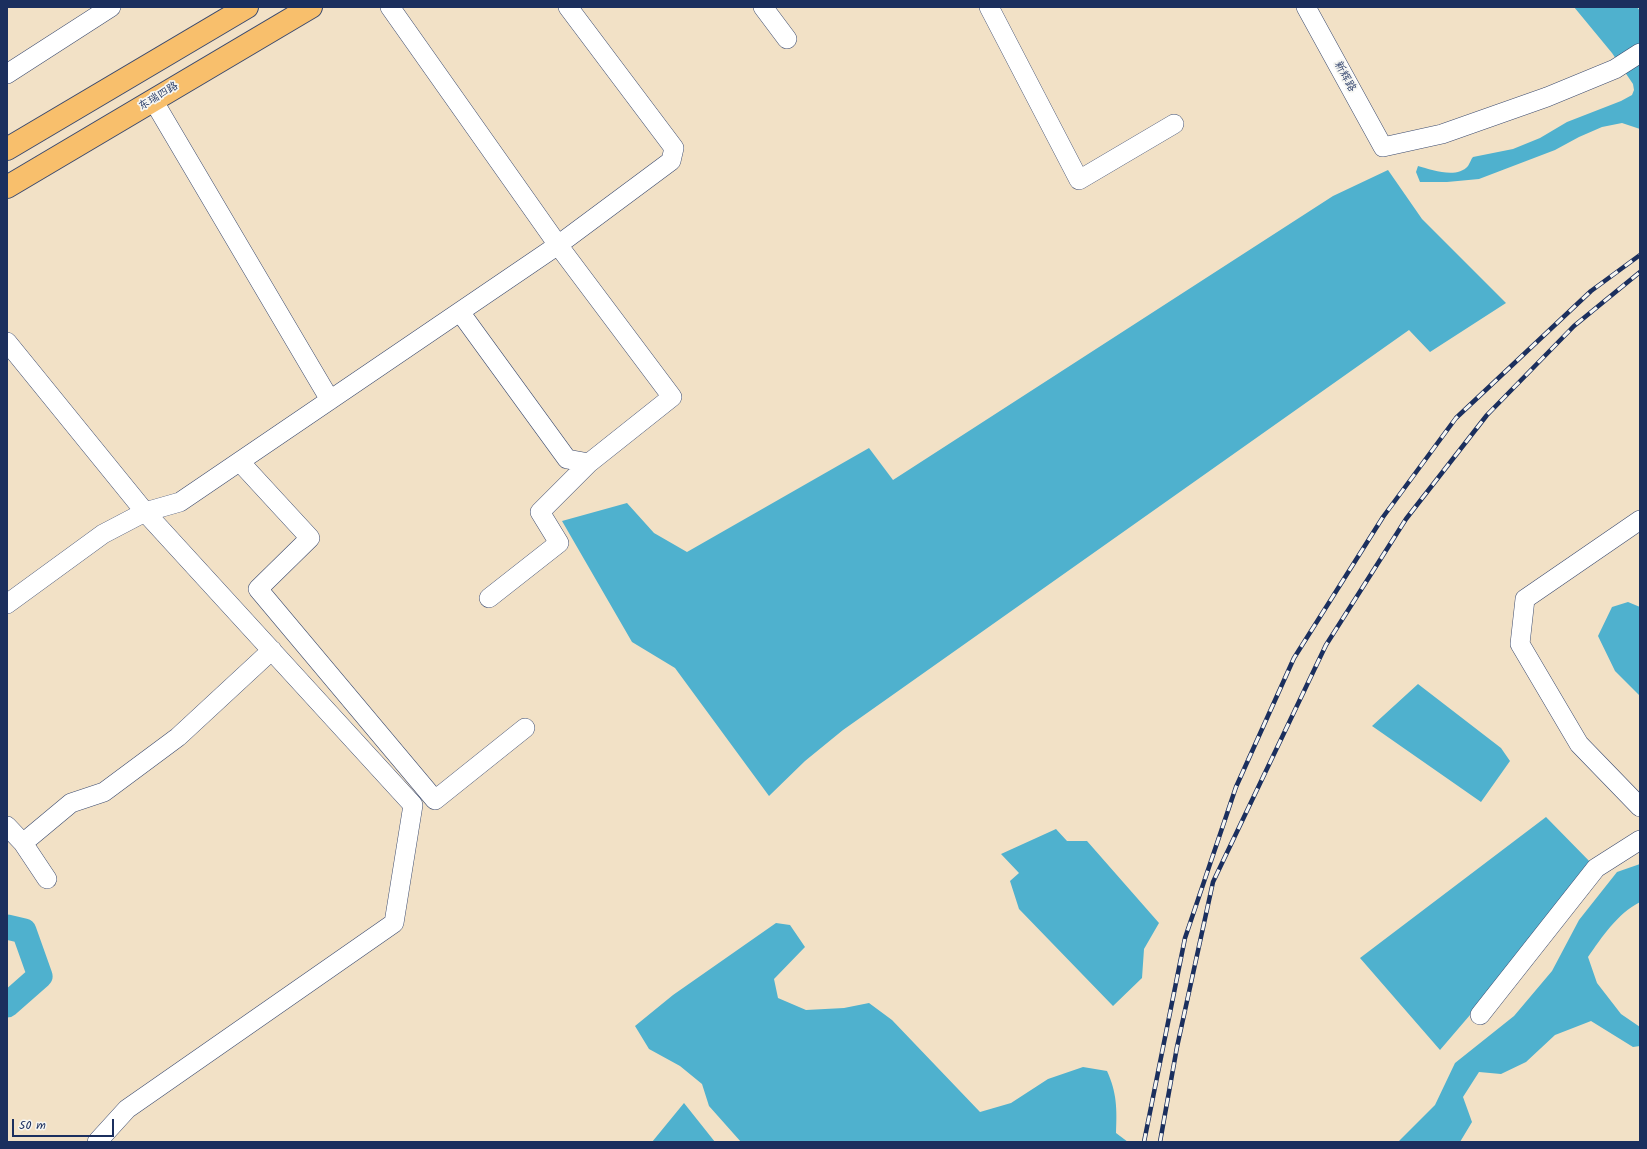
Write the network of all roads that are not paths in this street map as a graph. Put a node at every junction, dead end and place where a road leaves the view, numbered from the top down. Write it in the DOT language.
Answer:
graph roads {
  1 [pos="111,7"];
  2 [pos="247,7"];
  3 [pos="311,7"];
  4 [pos="390,7"];
  5 [pos="568,7"];
  6 [pos="763,7"];
  7 [pos="989,7"];
  8 [pos="1306,7"];
  9 [pos="787,39"];
  10 [pos="1640,53"];
  11 [pos="7,74"];
  12 [pos="153,100"];
  13 [pos="1174,124"];
  14 [pos="7,148"];
  15 [pos="7,187"];
  16 [pos="558,245"];
  17 [pos="460,312"];
  18 [pos="7,342"];
  19 [pos="330,400"];
  20 [pos="240,462"];
  21 [pos="589,463"];
  22 [pos="145,512"];
  23 [pos="1640,520"];
  24 [pos="489,598"];
  25 [pos="7,604"];
  26 [pos="272,650"];
  27 [pos="525,728"];
  28 [pos="1640,806"];
  29 [pos="7,826"];
  30 [pos="1640,840"];
  31 [pos="23,844"];
  32 [pos="47,879"];
  33 [pos="1480,1015"];
  34 [pos="97,1142"];
  1 -- 11 [label="street"];
  2 -- 14 [label="main road"];
  3 -- 12 [label="main road, 东瑞四路"];
  4 -- 16 [label="street"];
  5 -- 16 [label="street"];
  6 -- 9 [label="street"];
  7 -- 13 [label="street"];
  8 -- 10 [label="street, 新辉路"];
  12 -- 15 [label="main road, 东瑞四路"];
  12 -- 19 [label="street"];
  16 -- 17 [label="street"];
  16 -- 21 [label="street"];
  17 -- 19 [label="street"];
  17 -- 21 [label="street"];
  18 -- 22 [label="street"];
  19 -- 20 [label="street"];
  20 -- 22 [label="street"];
  20 -- 27 [label="street"];
  21 -- 24 [label="street"];
  22 -- 25 [label="street"];
  22 -- 26 [label="street"];
  23 -- 28 [label="street"];
  26 -- 31 [label="street"];
  26 -- 34 [label="street"];
  29 -- 31 [label="street"];
  30 -- 33 [label="street"];
  31 -- 32 [label="street"];
}
